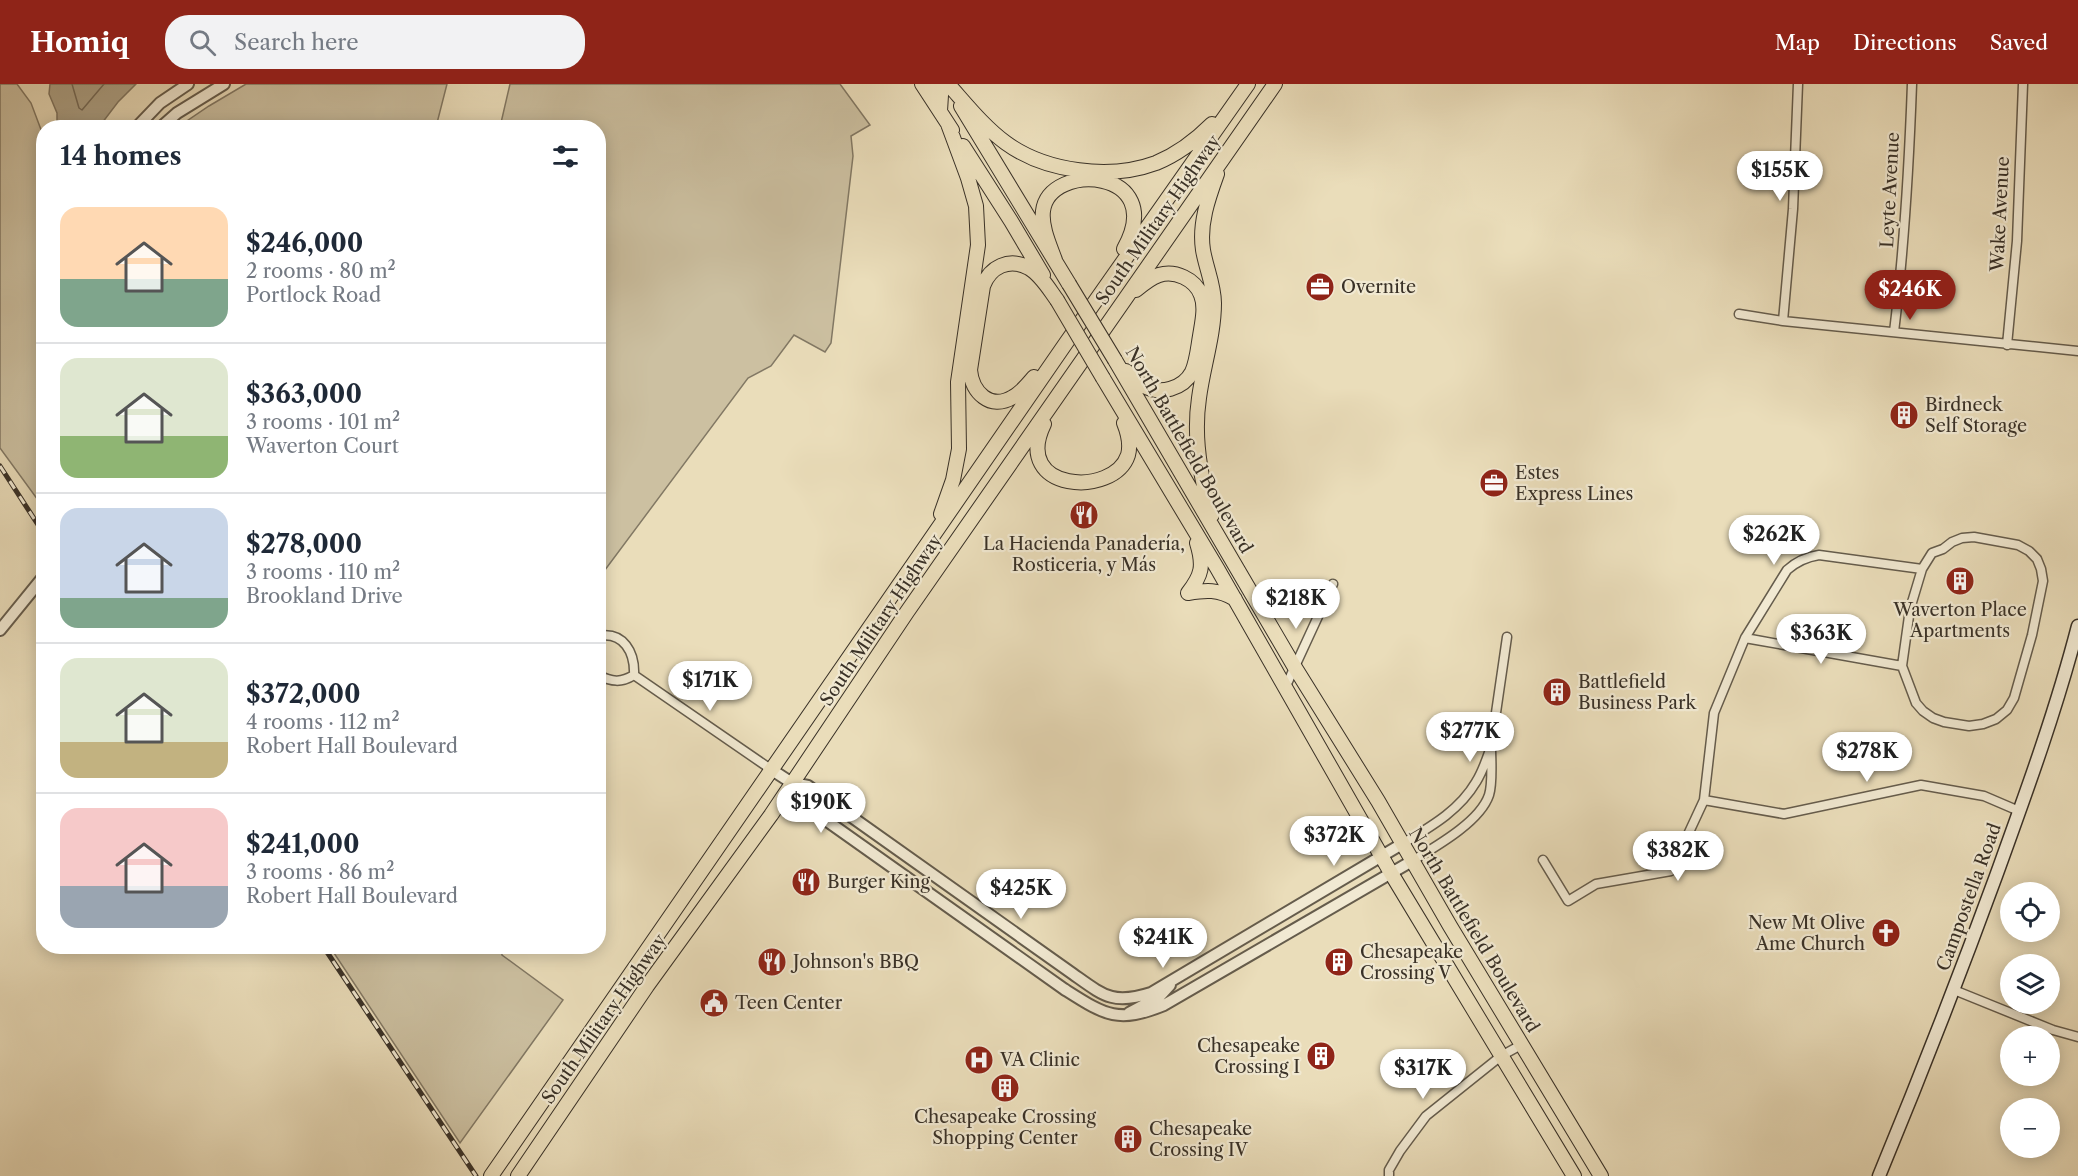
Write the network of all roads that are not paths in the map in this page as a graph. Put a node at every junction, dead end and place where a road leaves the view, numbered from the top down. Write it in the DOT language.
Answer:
graph roads {
  1 [pos="188,84"];
  2 [pos="224,84"];
  3 [pos="922,84"];
  4 [pos="937,84"];
  5 [pos="947,84"];
  6 [pos="1247,84"];
  7 [pos="1275,84"];
  8 [pos="1798,84"];
  9 [pos="1912,84"];
  10 [pos="2023,84"];
  11 [pos="940,111"];
  12 [pos="144,120"];
  13 [pos="169,120"];
  14 [pos="948,124"];
  15 [pos="1221,161"];
  16 [pos="1055,260"];
  17 [pos="1058,300"];
  18 [pos="1096,300"];
  19 [pos="1739,314"];
  20 [pos="1109,321"];
  21 [pos="1783,321"];
  22 [pos="1894,332"];
  23 [pos="1066,342"];
  24 [pos="2007,345"];
  25 [pos="2078,351"];
  26 [pos="1115,360"];
  27 [pos="1078,364"];
  28 [pos="1103,378"];
  29 [pos="1190,524"];
  30 [pos="930,538"];
  31 [pos="1225,548"];
  32 [pos="1922,569"];
  33 [pos="1333,584"];
  34 [pos="36,586"];
  35 [pos="1235,599"];
  36 [pos="2078,626"];
  37 [pos="0,630"];
  38 [pos="606,634"];
  39 [pos="1507,637"];
  40 [pos="1745,638"];
  41 [pos="1294,666"];
  42 [pos="1902,666"];
  43 [pos="634,675"];
  44 [pos="606,679"];
  45 [pos="1285,688"];
  46 [pos="1491,747"];
  47 [pos="772,770"];
  48 [pos="792,783"];
  49 [pos="1704,801"];
  50 [pos="2019,811"];
  51 [pos="1402,844"];
  52 [pos="1381,856"];
  53 [pos="1543,860"];
  54 [pos="1412,861"];
  55 [pos="1391,873"];
  56 [pos="1173,980"];
  57 [pos="1954,990"];
  58 [pos="1125,1016"];
  59 [pos="2078,1037"];
  60 [pos="1521,1045"];
  61 [pos="1501,1056"];
  62 [pos="491,1176"];
  63 [pos="518,1176"];
  64 [pos="1389,1176"];
  65 [pos="1575,1176"];
  66 [pos="1601,1176"];
  67 [pos="1879,1176"];
  1 -- 12 [label="street"];
  2 -- 13 [label="street"];
  3 -- 11 [label="main road"];
  4 -- 11 [label="main road"];
  5 -- 6 [label="main road"];
  5 -- 16 [label="main road, North Battlefield Boulevard"];
  6 -- 18 [label="main road, South Military Highway"];
  7 -- 15 [label="main road, South Military Highway"];
  8 -- 21 [label="street"];
  9 -- 22 [label="street, Leyte Avenue"];
  10 -- 24 [label="street, Wake Avenue"];
  11 -- 14 [label="main road"];
  14 -- 17 [label="main road, North Battlefield Boulevard"];
  14 -- 30 [label="main road"];
  15 -- 20 [label="main road, South Military Highway"];
  15 -- 31 [label="main road"];
  16 -- 18 [label="main road"];
  16 -- 26 [label="main road, North Battlefield Boulevard, bridge"];
  17 -- 23 [label="main road"];
  17 -- 28 [label="main road, North Battlefield Boulevard, bridge"];
  18 -- 23 [label="main road, South Military Highway"];
  19 -- 21 [label="street"];
  20 -- 26 [label="main road"];
  20 -- 27 [label="main road, South Military Highway"];
  21 -- 22 [label="street"];
  22 -- 24 [label="street"];
  23 -- 30 [label="main road, South Military Highway"];
  24 -- 25 [label="street"];
  26 -- 31 [label="main road, North Battlefield Boulevard"];
  27 -- 28 [label="main road"];
  27 -- 48 [label="main road, South Military Highway"];
  28 -- 29 [label="main road, North Battlefield Boulevard"];
  29 -- 35 [label="main road, North Battlefield Boulevard"];
  29 -- 35 [label="main road"];
  30 -- 47 [label="main road, South Military Highway"];
  31 -- 41 [label="main road, North Battlefield Boulevard"];
  32 -- 40 [label="street"];
  32 -- 42 [label="street"];
  32 -- 42 [label="street"];
  33 -- 41 [label="street"];
  34 -- 37 [label="street"];
  35 -- 45 [label="main road, North Battlefield Boulevard"];
  36 -- 50 [label="main road, Campostella Road"];
  38 -- 43 [label="street"];
  39 -- 46 [label="street"];
  40 -- 42 [label="street"];
  40 -- 49 [label="street"];
  41 -- 45 [label="street"];
  41 -- 51 [label="main road, North Battlefield Boulevard"];
  43 -- 44 [label="street"];
  43 -- 47 [label="street"];
  45 -- 52 [label="main road, North Battlefield Boulevard"];
  46 -- 51 [label="street"];
  46 -- 54 [label="street"];
  47 -- 48 [label="street"];
  47 -- 62 [label="main road, South Military Highway"];
  48 -- 56 [label="street"];
  48 -- 58 [label="street"];
  48 -- 63 [label="main road, South Military Highway"];
  49 -- 50 [label="street"];
  49 -- 53 [label="street"];
  50 -- 57 [label="main road, Campostella Road"];
  51 -- 52 [label="street"];
  51 -- 54 [label="main road, North Battlefield Boulevard"];
  52 -- 55 [label="main road, North Battlefield Boulevard"];
  52 -- 56 [label="street"];
  54 -- 55 [label="street"];
  54 -- 60 [label="main road, North Battlefield Boulevard"];
  55 -- 58 [label="street"];
  55 -- 61 [label="main road, North Battlefield Boulevard"];
  56 -- 58 [label="street"];
  57 -- 59 [label="street"];
  57 -- 67 [label="main road, Campostella Road"];
  60 -- 61 [label="street"];
  60 -- 66 [label="main road, North Battlefield Boulevard"];
  61 -- 64 [label="street"];
  61 -- 65 [label="main road, North Battlefield Boulevard"];
}
